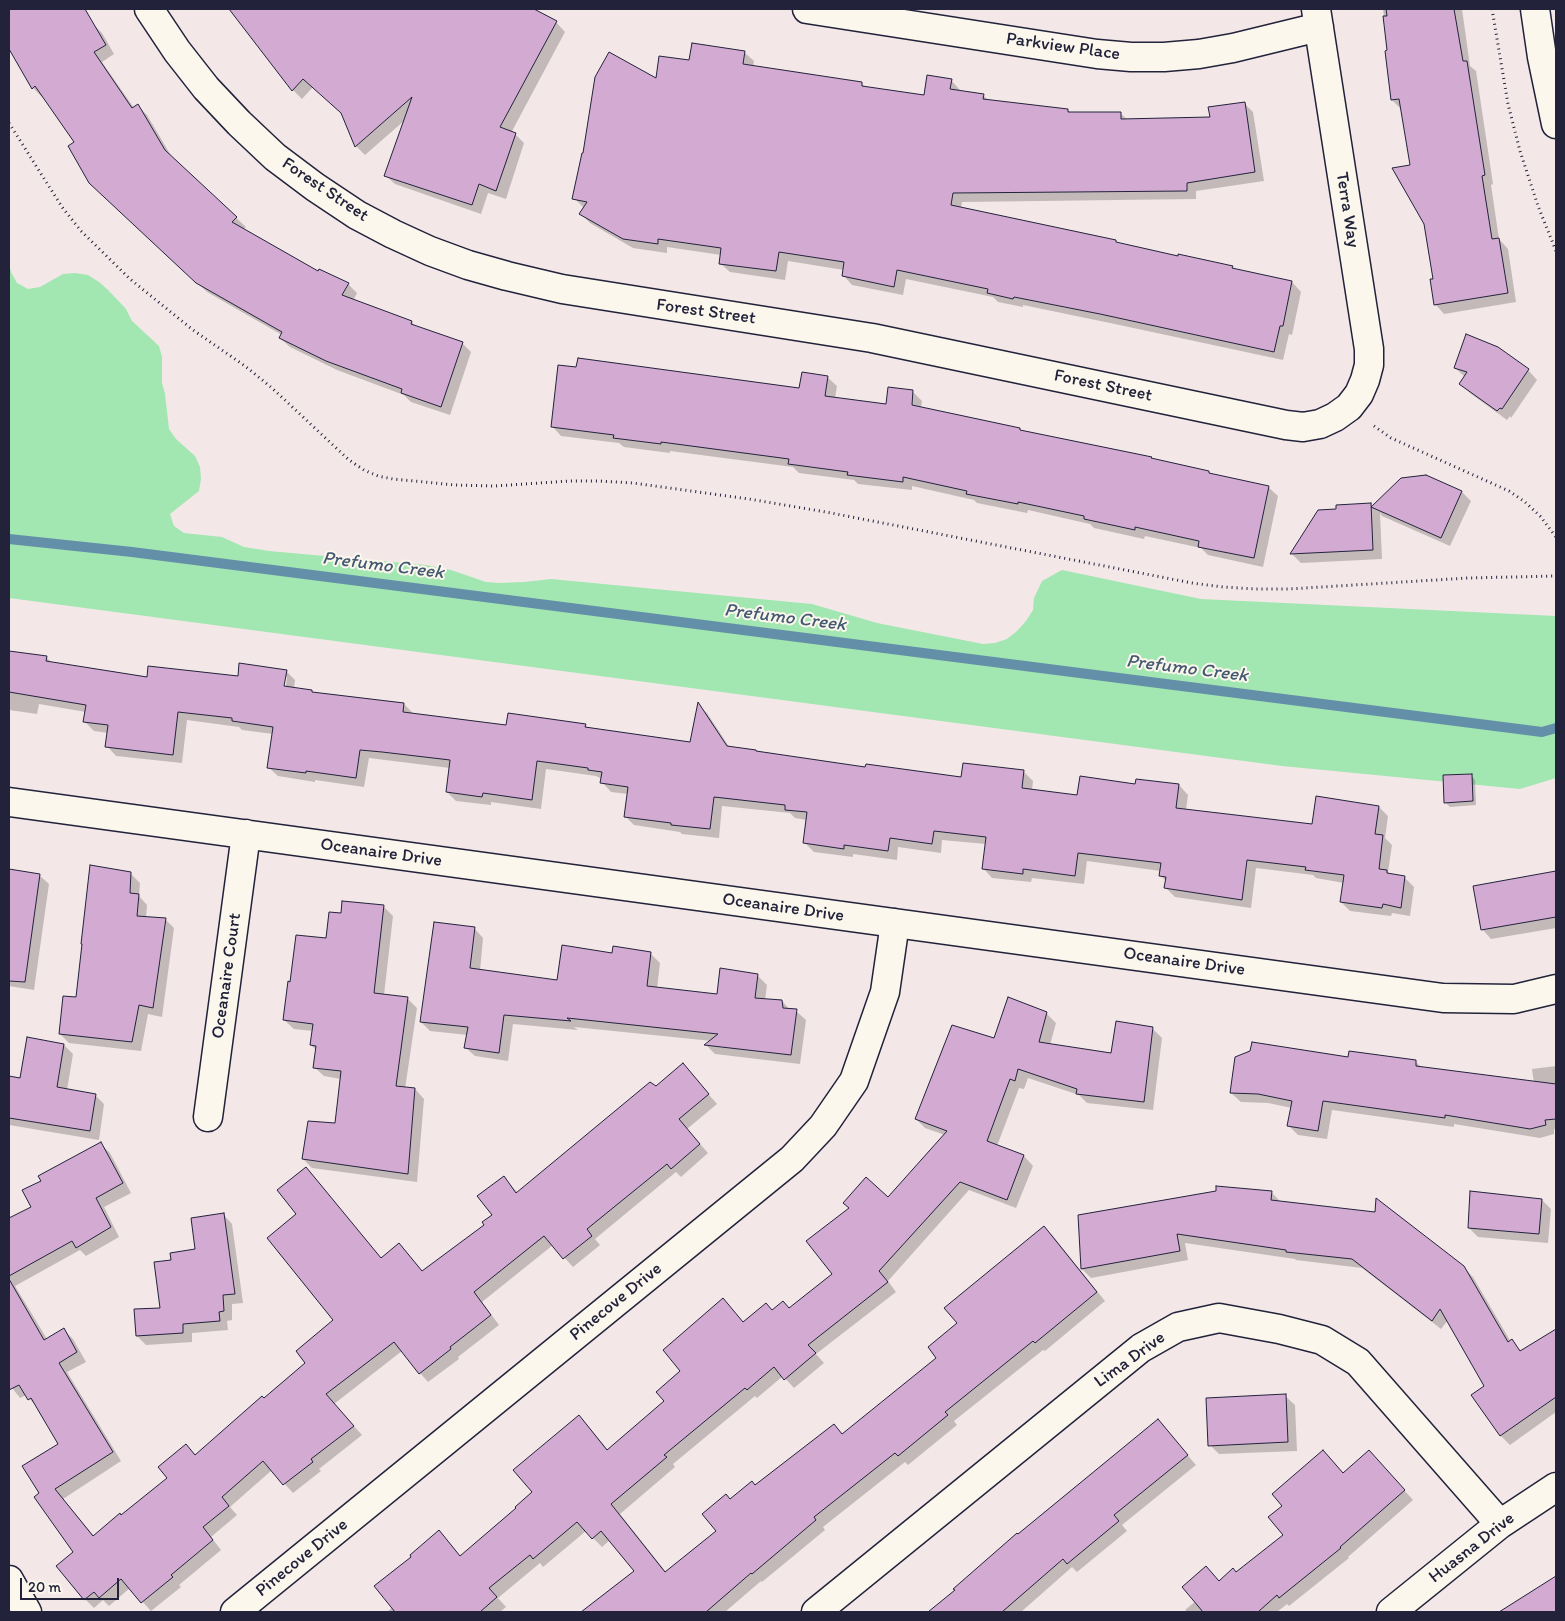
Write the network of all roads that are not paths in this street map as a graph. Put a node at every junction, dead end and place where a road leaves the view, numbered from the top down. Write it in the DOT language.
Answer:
graph roads {
  1 [pos="149,9"];
  2 [pos="808,9"];
  3 [pos="1534,9"];
  4 [pos="877,14"];
  5 [pos="1317,18"];
  6 [pos="1556,124"];
  7 [pos="1349,407"];
  8 [pos="9,802"];
  9 [pos="246,834"];
  10 [pos="895,923"];
  11 [pos="1556,989"];
  12 [pos="208,1118"];
  13 [pos="1556,1487"];
  14 [pos="1500,1524"];
  15 [pos="9,1580"];
  16 [pos="27,1612"];
  17 [pos="235,1612"];
  18 [pos="816,1612"];
  19 [pos="1391,1612"];
  1 -- 7 [label="street, Forest Street"];
  2 -- 4 [label="street, Parkview Place"];
  3 -- 6 [label="street"];
  4 -- 5 [label="street, Parkview Place"];
  5 -- 7 [label="street, Terra Way"];
  8 -- 9 [label="street, Oceanaire Drive"];
  9 -- 10 [label="street, Oceanaire Drive"];
  9 -- 12 [label="street, Oceanaire Court"];
  10 -- 11 [label="street, Oceanaire Drive"];
  10 -- 17 [label="street, Pinecove Drive"];
  13 -- 14 [label="street, Huasna Drive"];
  14 -- 18 [label="street, Lima Drive"];
  14 -- 19 [label="street, Huasna Drive"];
  15 -- 16 [label="street"];
}
